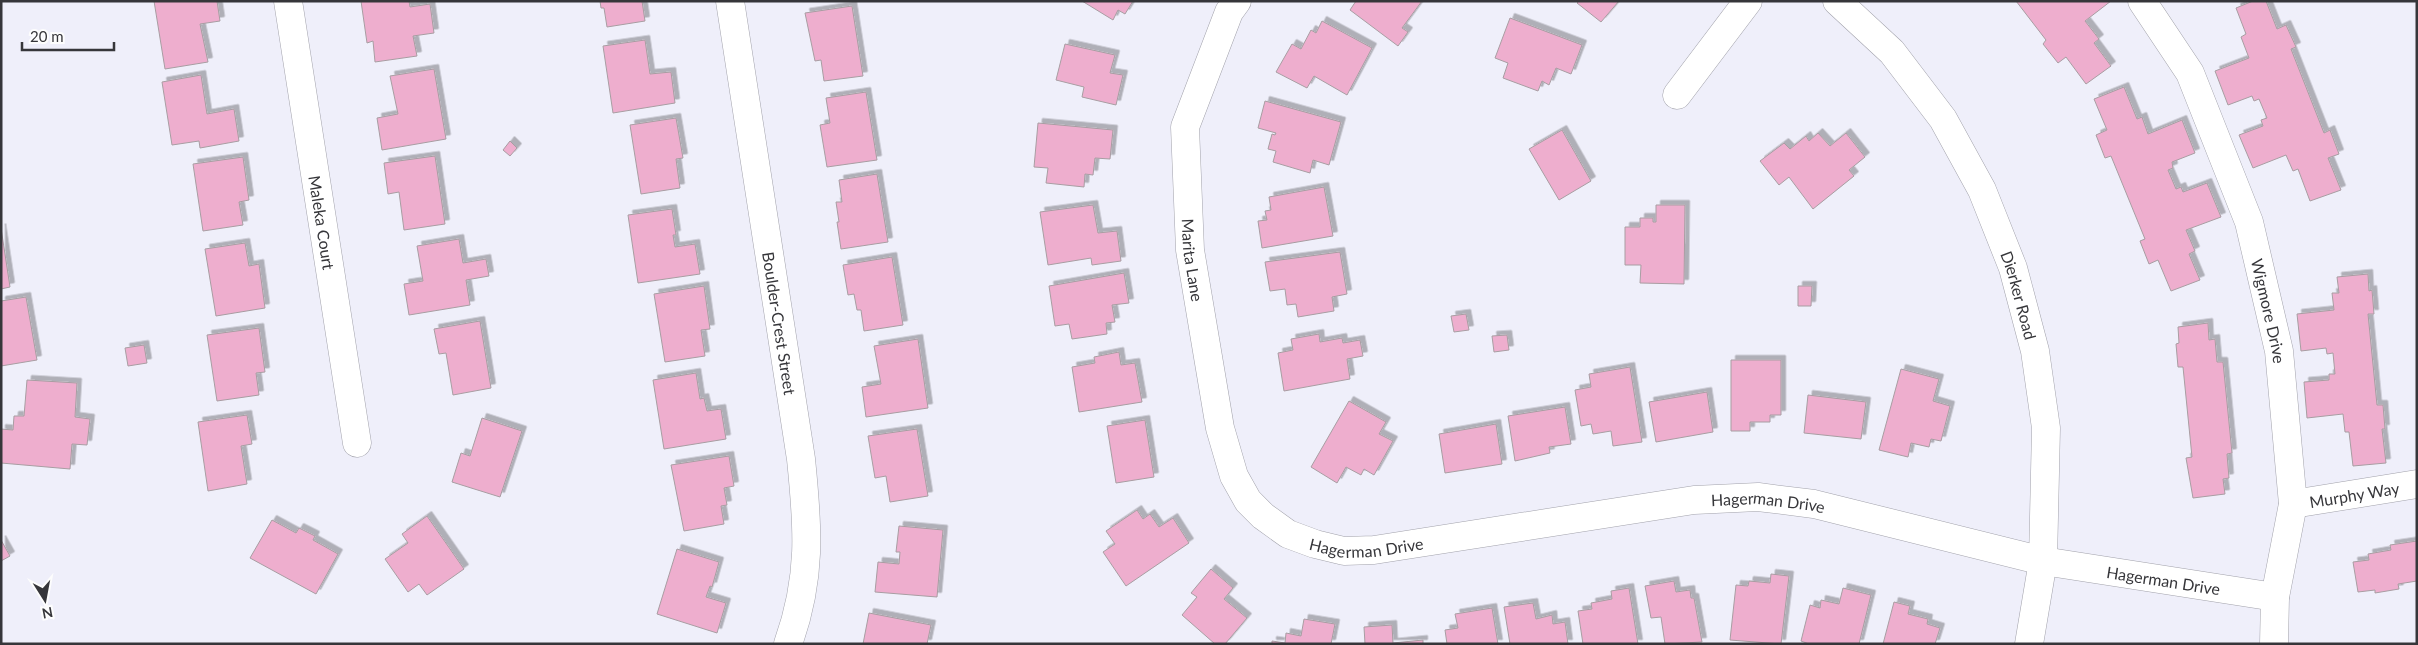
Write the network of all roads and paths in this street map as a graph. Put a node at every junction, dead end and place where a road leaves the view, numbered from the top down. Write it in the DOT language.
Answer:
graph roads {
  1 [pos="288,1"];
  2 [pos="730,1"];
  3 [pos="1237,1"];
  4 [pos="1748,1"];
  5 [pos="1837,1"];
  6 [pos="2142,1"];
  7 [pos="1678,95"];
  8 [pos="357,443"];
  9 [pos="2417,484"];
  10 [pos="2293,504"];
  11 [pos="1263,516"];
  12 [pos="2042,561"];
  13 [pos="2274,597"];
  14 [pos="788,644"];
  15 [pos="2029,644"];
  16 [pos="2274,644"];
  1 -- 8 [label="street, Maleka Court"];
  2 -- 14 [label="street, Boulder-Crest Street"];
  3 -- 11 [label="street, Marita Lane"];
  4 -- 7 [label="street"];
  5 -- 12 [label="street, Dierker Road"];
  6 -- 10 [label="street, Wigmore Drive"];
  9 -- 10 [label="street, Murphy Way"];
  10 -- 13 [label="street, Wigmore Drive"];
  11 -- 12 [label="street, Hagerman Drive"];
  12 -- 13 [label="street, Hagerman Drive"];
  12 -- 15 [label="street, Dierker Road"];
  13 -- 16 [label="street, Wigmore Drive"];
}
